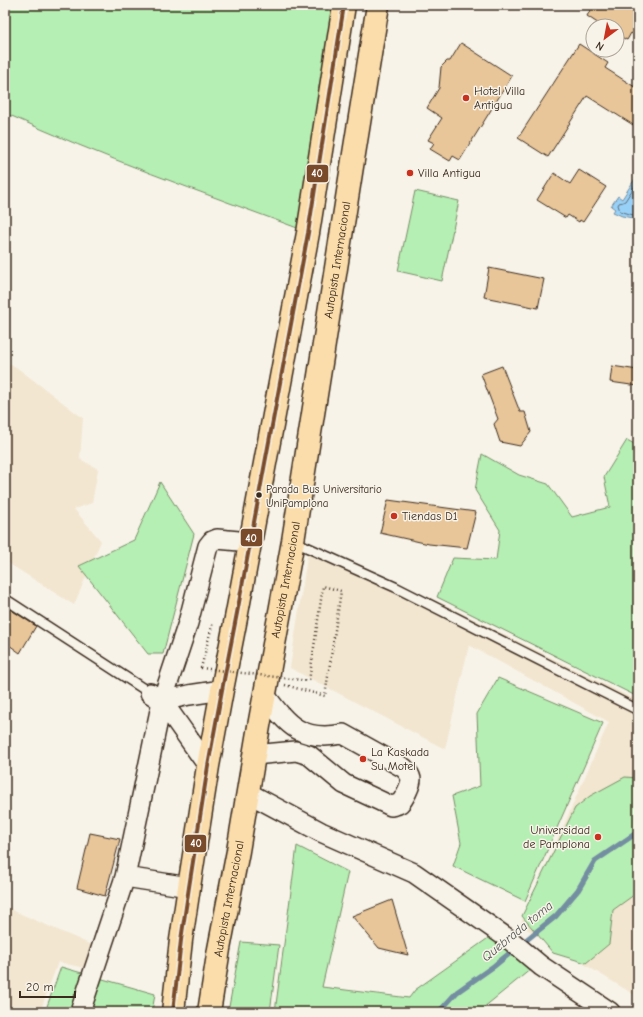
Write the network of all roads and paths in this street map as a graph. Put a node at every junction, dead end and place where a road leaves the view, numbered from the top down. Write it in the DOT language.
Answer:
graph roads {
  1 [pos="344,5"];
  2 [pos="378,5"];
  3 [pos="293,541"];
  4 [pos="250,542"];
  5 [pos="5,599"];
  6 [pos="202,668"];
  7 [pos="266,688"];
  8 [pos="222,690"];
  9 [pos="156,697"];
  10 [pos="638,710"];
  11 [pos="322,736"];
  12 [pos="254,755"];
  13 [pos="315,760"];
  14 [pos="208,766"];
  15 [pos="248,793"];
  16 [pos="125,877"];
  17 [pos="189,887"];
  18 [pos="602,1010"];
  19 [pos="80,1012"];
  20 [pos="173,1012"];
  21 [pos="209,1012"];
  1 -- 4 [label="highway"];
  2 -- 3 [label="highway, Autopista Internacional"];
  3 -- 7 [label="highway, Autopista Internacional"];
  3 -- 10 [label="lane"];
  4 -- 8 [label="highway"];
  4 -- 9 [label="street"];
  5 -- 9 [label="lane"];
  6 -- 7 [label="path, bridge"];
  7 -- 11 [label="street"];
  7 -- 12 [label="highway, Autopista Internacional"];
  8 -- 9 [label="street"];
  8 -- 14 [label="highway"];
  9 -- 14 [label="street"];
  9 -- 16 [label="street"];
  11 -- 13 [label="street"];
  11 -- 13 [label="street"];
  12 -- 13 [label="street"];
  12 -- 15 [label="highway, Autopista Internacional"];
  14 -- 17 [label="highway"];
  15 -- 18 [label="street"];
  15 -- 21 [label="highway, Autopista Internacional"];
  16 -- 17 [label="street"];
  16 -- 19 [label="street"];
  17 -- 20 [label="highway"];
}
